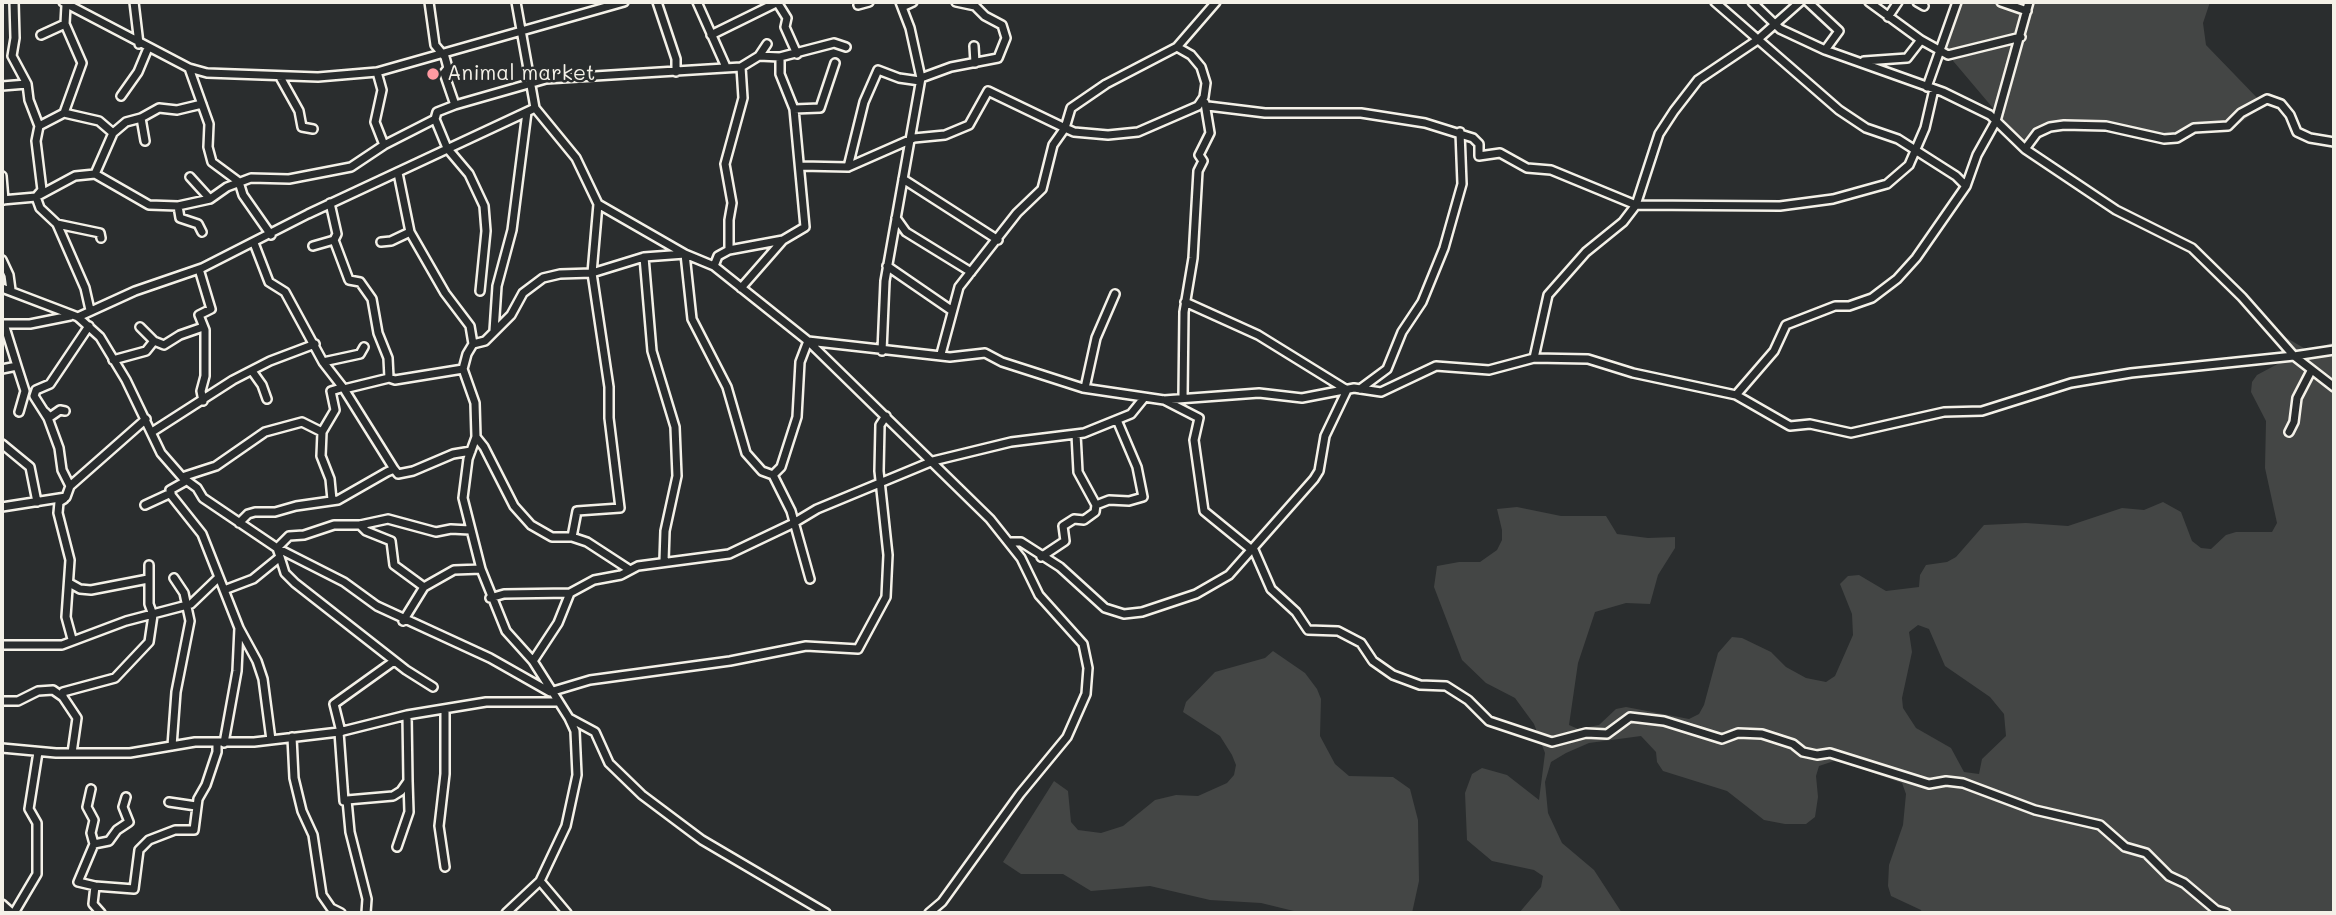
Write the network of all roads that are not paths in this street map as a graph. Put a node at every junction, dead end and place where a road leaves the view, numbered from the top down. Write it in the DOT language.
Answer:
graph roads {
  1 [pos="14,2"];
  2 [pos="134,2"];
  3 [pos="429,2"];
  4 [pos="516,2"];
  5 [pos="624,2"];
  6 [pos="657,2"];
  7 [pos="697,2"];
  8 [pos="777,2"];
  9 [pos="869,2"];
  10 [pos="913,2"];
  11 [pos="956,2"];
  12 [pos="1216,2"];
  13 [pos="1715,2"];
  14 [pos="1752,2"];
  15 [pos="1800,2"];
  16 [pos="1808,2"];
  17 [pos="1869,2"];
  18 [pos="1898,2"];
  19 [pos="1957,2"];
  20 [pos="2001,2"];
  21 [pos="2029,2"];
  22 [pos="65,3"];
  23 [pos="901,4"];
  24 [pos="858,5"];
  25 [pos="2027,11"];
  26 [pos="1888,17"];
  27 [pos="65,24"];
  28 [pos="1774,24"];
  29 [pos="521,30"];
  30 [pos="41,35"];
  31 [pos="711,35"];
  32 [pos="2021,37"];
  33 [pos="1921,40"];
  34 [pos="1756,41"];
  35 [pos="139,44"];
  36 [pos="767,44"];
  37 [pos="974,46"];
  38 [pos="846,47"];
  39 [pos="1177,47"];
  40 [pos="148,48"];
  41 [pos="1825,50"];
  42 [pos="1938,51"];
  43 [pos="440,53"];
  44 [pos="797,54"];
  45 [pos="759,57"];
  46 [pos="780,57"];
  47 [pos="1859,61"];
  48 [pos="835,63"];
  49 [pos="975,63"];
  50 [pos="726,67"];
  51 [pos="741,67"];
  52 [pos="189,68"];
  53 [pos="377,72"];
  54 [pos="676,72"];
  55 [pos="280,77"];
  56 [pos="921,79"];
  57 [pos="530,82"];
  58 [pos="1206,83"];
  59 [pos="27,84"];
  60 [pos="2,86"];
  61 [pos="1931,88"];
  62 [pos="121,96"];
  63 [pos="202,104"];
  64 [pos="455,105"];
  65 [pos="1208,106"];
  66 [pos="535,108"];
  67 [pos="794,109"];
  68 [pos="64,113"];
  69 [pos="527,113"];
  70 [pos="141,118"];
  71 [pos="435,120"];
  72 [pos="1996,121"];
  73 [pos="39,126"];
  74 [pos="1065,128"];
  75 [pos="313,129"];
  76 [pos="1460,132"];
  77 [pos="113,133"];
  78 [pos="909,140"];
  79 [pos="145,141"];
  80 [pos="2334,142"];
  81 [pos="384,145"];
  82 [pos="447,148"];
  83 [pos="2025,149"];
  84 [pos="1915,152"];
  85 [pos="801,166"];
  86 [pos="848,167"];
  87 [pos="398,173"];
  88 [pos="95,174"];
  89 [pos="2,176"];
  90 [pos="190,177"];
  91 [pos="903,179"];
  92 [pos="239,182"];
  93 [pos="1966,186"];
  94 [pos="36,197"];
  95 [pos="210,199"];
  96 [pos="3,200"];
  97 [pos="330,203"];
  98 [pos="598,204"];
  99 [pos="1636,205"];
  100 [pos="178,206"];
  101 [pos="897,218"];
  102 [pos="57,223"];
  103 [pos="202,232"];
  104 [pos="410,232"];
  105 [pos="271,235"];
  106 [pos="101,238"];
  107 [pos="334,240"];
  108 [pos="783,240"];
  109 [pos="998,240"];
  110 [pos="381,242"];
  111 [pos="254,243"];
  112 [pos="313,246"];
  113 [pos="729,250"];
  114 [pos="685,254"];
  115 [pos="643,257"];
  116 [pos="2,260"];
  117 [pos="714,266"];
  118 [pos="887,266"];
  119 [pos="199,269"];
  120 [pos="971,272"];
  121 [pos="592,273"];
  122 [pos="2,288"];
  123 [pos="741,288"];
  124 [pos="10,290"];
  125 [pos="480,291"];
  126 [pos="1115,294"];
  127 [pos="1185,302"];
  128 [pos="90,310"];
  129 [pos="951,310"];
  130 [pos="75,317"];
  131 [pos="3,324"];
  132 [pos="89,326"];
  133 [pos="140,327"];
  134 [pos="204,327"];
  135 [pos="494,331"];
  136 [pos="153,341"];
  137 [pos="808,341"];
  138 [pos="315,344"];
  139 [pos="474,344"];
  140 [pos="364,347"];
  141 [pos="2334,350"];
  142 [pos="882,351"];
  143 [pos="941,355"];
  144 [pos="2294,356"];
  145 [pos="1534,358"];
  146 [pos="113,360"];
  147 [pos="323,362"];
  148 [pos="17,366"];
  149 [pos="2,369"];
  150 [pos="463,369"];
  151 [pos="251,371"];
  152 [pos="2311,371"];
  153 [pos="389,378"];
  154 [pos="2334,387"];
  155 [pos="343,388"];
  156 [pos="1085,388"];
  157 [pos="1360,389"];
  158 [pos="1347,390"];
  159 [pos="25,391"];
  160 [pos="35,394"];
  161 [pos="1736,395"];
  162 [pos="1183,397"];
  163 [pos="1144,398"];
  164 [pos="267,399"];
  165 [pos="1164,400"];
  166 [pos="203,401"];
  167 [pos="65,411"];
  168 [pos="19,412"];
  169 [pos="45,412"];
  170 [pos="886,416"];
  171 [pos="146,419"];
  172 [pos="1117,419"];
  173 [pos="152,432"];
  174 [pos="321,432"];
  175 [pos="2289,432"];
  176 [pos="1076,434"];
  177 [pos="476,437"];
  178 [pos="2,444"];
  179 [pos="471,450"];
  180 [pos="933,461"];
  181 [pos="394,470"];
  182 [pos="773,475"];
  183 [pos="184,479"];
  184 [pos="879,484"];
  185 [pos="70,486"];
  186 [pos="171,493"];
  187 [pos="66,497"];
  188 [pos="332,500"];
  189 [pos="37,502"];
  190 [pos="145,505"];
  191 [pos="1096,505"];
  192 [pos="2,507"];
  193 [pos="239,523"];
  194 [pos="792,524"];
  195 [pos="360,525"];
  196 [pos="470,530"];
  197 [pos="572,537"];
  198 [pos="1009,542"];
  199 [pos="277,548"];
  200 [pos="1254,551"];
  201 [pos="280,557"];
  202 [pos="1041,557"];
  203 [pos="664,561"];
  204 [pos="149,565"];
  205 [pos="481,569"];
  206 [pos="630,570"];
  207 [pos="174,578"];
  208 [pos="148,579"];
  209 [pos="217,579"];
  210 [pos="810,579"];
  211 [pos="71,584"];
  212 [pos="424,587"];
  213 [pos="224,590"];
  214 [pos="570,593"];
  215 [pos="490,598"];
  216 [pos="187,605"];
  217 [pos="153,615"];
  218 [pos="403,621"];
  219 [pos="239,628"];
  220 [pos="72,639"];
  221 [pos="2,645"];
  222 [pos="394,661"];
  223 [pos="534,661"];
  224 [pos="433,687"];
  225 [pos="550,692"];
  226 [pos="64,698"];
  227 [pos="2,701"];
  228 [pos="557,702"];
  229 [pos="445,709"];
  230 [pos="407,715"];
  231 [pos="569,718"];
  232 [pos="340,732"];
  233 [pos="292,737"];
  234 [pos="271,740"];
  235 [pos="221,743"];
  236 [pos="172,746"];
  237 [pos="2,748"];
  238 [pos="38,752"];
  239 [pos="72,752"];
  240 [pos="408,781"];
  241 [pos="91,789"];
  242 [pos="126,797"];
  243 [pos="347,800"];
  244 [pos="169,802"];
  245 [pos="196,806"];
  246 [pos="94,844"];
  247 [pos="397,847"];
  248 [pos="445,867"];
  249 [pos="540,881"];
  250 [pos="95,887"];
  251 [pos="2,904"];
  252 [pos="332,911"];
  253 [pos="13,913"];
  254 [pos="101,913"];
  255 [pos="341,913"];
  256 [pos="366,913"];
  257 [pos="506,913"];
  258 [pos="567,913"];
  259 [pos="826,913"];
  260 [pos="929,913"];
  261 [pos="2226,913"];
  1 -- 59 [label="street"];
  2 -- 35 [label="street"];
  3 -- 43 [label="street"];
  4 -- 29 [label="street"];
  5 -- 29 [label="street"];
  6 -- 54 [label="street"];
  7 -- 31 [label="street"];
  8 -- 31 [label="street"];
  8 -- 44 [label="street"];
  9 -- 24 [label="street"];
  10 -- 23 [label="street"];
  11 -- 49 [label="street"];
  12 -- 39 [label="street"];
  13 -- 34 [label="street"];
  14 -- 28 [label="street"];
  15 -- 28 [label="street"];
  16 -- 41 [label="street"];
  17 -- 26 [label="street"];
  18 -- 26 [label="street"];
  19 -- 42 [label="street"];
  20 -- 25 [label="street"];
  21 -- 25 [label="street"];
  22 -- 27 [label="street"];
  22 -- 35 [label="street"];
  23 -- 56 [label="street"];
  25 -- 32 [label="street"];
  26 -- 33 [label="street"];
  27 -- 30 [label="street"];
  27 -- 68 [label="street"];
  28 -- 34 [label="street"];
  28 -- 41 [label="street"];
  29 -- 43 [label="street"];
  29 -- 57 [label="street"];
  31 -- 50 [label="street"];
  32 -- 42 [label="street"];
  32 -- 72 [label="street"];
  33 -- 42 [label="street"];
  33 -- 47 [label="street"];
  34 -- 84 [label="street"];
  34 -- 99 [label="street"];
  35 -- 40 [label="street"];
  36 -- 45 [label="street"];
  37 -- 49 [label="street"];
  38 -- 44 [label="street"];
  39 -- 58 [label="street"];
  39 -- 74 [label="street"];
  40 -- 52 [label="street"];
  40 -- 62 [label="street"];
  41 -- 47 [label="street"];
  42 -- 61 [label="street"];
  43 -- 53 [label="street"];
  43 -- 64 [label="street"];
  44 -- 46 [label="street"];
  45 -- 46 [label="street"];
  45 -- 51 [label="street"];
  46 -- 67 [label="street"];
  47 -- 61 [label="street"];
  48 -- 67 [label="street"];
  49 -- 56 [label="street"];
  50 -- 51 [label="street"];
  50 -- 54 [label="street"];
  51 -- 113 [label="street"];
  52 -- 55 [label="street"];
  52 -- 63 [label="street"];
  53 -- 55 [label="street"];
  53 -- 81 [label="street"];
  54 -- 57 [label="street"];
  55 -- 75 [label="street"];
  56 -- 78 [label="street"];
  56 -- 86 [label="street"];
  57 -- 64 [label="street"];
  57 -- 66 [label="street"];
  58 -- 65 [label="street"];
  58 -- 74 [label="street"];
  59 -- 60 [label="street"];
  59 -- 73 [label="street"];
  61 -- 72 [label="street"];
  61 -- 84 [label="street"];
  63 -- 70 [label="street"];
  63 -- 92 [label="street"];
  64 -- 71 [label="street"];
  65 -- 76 [label="street"];
  65 -- 127 [label="street"];
  66 -- 69 [label="street"];
  66 -- 98 [label="street"];
  67 -- 85 [label="street"];
  68 -- 73 [label="street"];
  68 -- 77 [label="street"];
  69 -- 82 [label="street"];
  69 -- 135 [label="street"];
  70 -- 77 [label="street"];
  70 -- 79 [label="street"];
  71 -- 81 [label="street"];
  71 -- 82 [label="street"];
  72 -- 83 [label="street"];
  72 -- 93 [label="street"];
  73 -- 94 [label="street"];
  74 -- 78 [label="street"];
  74 -- 109 [label="street"];
  76 -- 99 [label="street"];
  76 -- 157 [label="street"];
  77 -- 88 [label="street"];
  78 -- 86 [label="street"];
  78 -- 91 [label="street"];
  80 -- 83 [label="street"];
  81 -- 92 [label="street"];
  82 -- 87 [label="street"];
  82 -- 125 [label="street"];
  83 -- 144 [label="street"];
  84 -- 93 [label="street"];
  84 -- 99 [label="street"];
  85 -- 86 [label="street"];
  85 -- 108 [label="street"];
  87 -- 97 [label="street"];
  87 -- 104 [label="street"];
  88 -- 94 [label="street"];
  88 -- 100 [label="street"];
  89 -- 96 [label="street"];
  90 -- 95 [label="street"];
  91 -- 101 [label="street"];
  91 -- 109 [label="street"];
  92 -- 95 [label="street"];
  92 -- 105 [label="street"];
  93 -- 161 [label="street"];
  94 -- 96 [label="street"];
  94 -- 102 [label="street"];
  95 -- 100 [label="street"];
  97 -- 105 [label="street"];
  97 -- 107 [label="street"];
  98 -- 114 [label="street"];
  98 -- 121 [label="street"];
  99 -- 145 [label="street"];
  100 -- 103 [label="street"];
  101 -- 118 [label="street"];
  101 -- 120 [label="street"];
  102 -- 106 [label="street"];
  102 -- 128 [label="street"];
  104 -- 110 [label="street"];
  104 -- 139 [label="street"];
  105 -- 111 [label="street"];
  107 -- 112 [label="street"];
  107 -- 153 [label="street"];
  108 -- 113 [label="street"];
  108 -- 123 [label="street"];
  109 -- 120 [label="street"];
  111 -- 119 [label="street"];
  111 -- 138 [label="street"];
  113 -- 117 [label="street"];
  114 -- 115 [label="street"];
  114 -- 117 [label="street"];
  114 -- 182 [label="street"];
  115 -- 121 [label="street"];
  115 -- 203 [label="street"];
  116 -- 124 [label="street"];
  117 -- 123 [label="street"];
  118 -- 129 [label="street"];
  118 -- 142 [label="street"];
  119 -- 128 [label="street"];
  119 -- 134 [label="street"];
  120 -- 129 [label="street"];
  121 -- 135 [label="street"];
  121 -- 197 [label="street"];
  122 -- 124 [label="street"];
  123 -- 137 [label="street"];
  124 -- 130 [label="street"];
  126 -- 156 [label="street"];
  127 -- 158 [label="street"];
  127 -- 162 [label="street"];
  128 -- 130 [label="street"];
  129 -- 143 [label="street"];
  130 -- 131 [label="street"];
  130 -- 132 [label="street"];
  131 -- 148 [label="street"];
  132 -- 146 [label="street"];
  132 -- 160 [label="street"];
  133 -- 136 [label="street"];
  134 -- 136 [label="street"];
  134 -- 166 [label="street"];
  135 -- 139 [label="street"];
  136 -- 146 [label="street"];
  137 -- 142 [label="street"];
  137 -- 170 [label="street"];
  137 -- 182 [label="street"];
  138 -- 147 [label="street"];
  138 -- 151 [label="street"];
  139 -- 150 [label="street"];
  140 -- 147 [label="street"];
  141 -- 144 [label="street"];
  142 -- 143 [label="street"];
  143 -- 156 [label="street"];
  144 -- 152 [label="street"];
  144 -- 161 [label="street"];
  145 -- 157 [label="street"];
  145 -- 161 [label="street"];
  146 -- 171 [label="street"];
  147 -- 155 [label="street"];
  148 -- 149 [label="street"];
  148 -- 159 [label="street"];
  150 -- 153 [label="street"];
  150 -- 177 [label="street"];
  151 -- 164 [label="street"];
  151 -- 166 [label="street"];
  152 -- 154 [label="street"];
  152 -- 175 [label="street"];
  153 -- 155 [label="street"];
  155 -- 174 [label="street"];
  155 -- 181 [label="street"];
  156 -- 163 [label="street"];
  157 -- 158 [label="street"];
  158 -- 162 [label="street"];
  158 -- 200 [label="street"];
  159 -- 160 [label="street"];
  159 -- 168 [label="street"];
  160 -- 169 [label="street"];
  162 -- 165 [label="street"];
  163 -- 165 [label="street"];
  163 -- 172 [label="street"];
  165 -- 200 [label="street"];
  166 -- 173 [label="street"];
  167 -- 169 [label="street"];
  169 -- 185 [label="street"];
  170 -- 180 [label="street"];
  170 -- 184 [label="street"];
  171 -- 173 [label="street"];
  171 -- 185 [label="street"];
  172 -- 176 [label="street"];
  172 -- 191 [label="street"];
  173 -- 183 [label="street"];
  174 -- 183 [label="street"];
  174 -- 188 [label="street"];
  176 -- 180 [label="street"];
  176 -- 191 [label="street"];
  177 -- 179 [label="street"];
  177 -- 197 [label="street"];
  178 -- 189 [label="street"];
  179 -- 181 [label="street"];
  179 -- 196 [label="street"];
  180 -- 184 [label="street"];
  180 -- 198 [label="street"];
  181 -- 188 [label="street"];
  182 -- 194 [label="street"];
  183 -- 186 [label="street"];
  183 -- 193 [label="street"];
  184 -- 194 [label="street"];
  184 -- 225 [label="street"];
  185 -- 187 [label="street"];
  186 -- 190 [label="street"];
  186 -- 209 [label="street"];
  187 -- 189 [label="street"];
  187 -- 211 [label="street"];
  188 -- 193 [label="street"];
  189 -- 192 [label="street"];
  191 -- 202 [label="street"];
  193 -- 199 [label="street"];
  194 -- 203 [label="street"];
  194 -- 210 [label="street"];
  195 -- 196 [label="street"];
  195 -- 199 [label="street"];
  195 -- 212 [label="street"];
  196 -- 205 [label="street"];
  197 -- 206 [label="street"];
  198 -- 202 [label="street"];
  198 -- 260 [label="street"];
  199 -- 201 [label="street"];
  199 -- 218 [label="street"];
  200 -- 202 [label="street"];
  200 -- 261 [label="street"];
  201 -- 213 [label="street"];
  201 -- 222 [label="street"];
  203 -- 206 [label="street"];
  204 -- 208 [label="street"];
  205 -- 212 [label="street"];
  205 -- 215 [label="street"];
  206 -- 214 [label="street"];
  207 -- 216 [label="street"];
  208 -- 211 [label="street"];
  208 -- 217 [label="street"];
  209 -- 213 [label="street"];
  209 -- 216 [label="street"];
  211 -- 220 [label="street"];
  212 -- 218 [label="street"];
  213 -- 219 [label="street"];
  214 -- 215 [label="street"];
  214 -- 223 [label="street"];
  215 -- 223 [label="street"];
  216 -- 217 [label="street"];
  216 -- 236 [label="street"];
  217 -- 220 [label="street"];
  217 -- 226 [label="street"];
  218 -- 225 [label="street"];
  219 -- 234 [label="street"];
  219 -- 235 [label="street"];
  220 -- 221 [label="street"];
  222 -- 224 [label="street"];
  222 -- 232 [label="street"];
  223 -- 225 [label="street"];
  225 -- 228 [label="street"];
  226 -- 227 [label="street"];
  226 -- 239 [label="street"];
  228 -- 229 [label="street"];
  228 -- 231 [label="street"];
  229 -- 230 [label="street"];
  229 -- 248 [label="street"];
  230 -- 232 [label="street"];
  230 -- 240 [label="street"];
  231 -- 249 [label="street"];
  231 -- 259 [label="street"];
  232 -- 233 [label="street"];
  232 -- 243 [label="street"];
  233 -- 234 [label="street"];
  233 -- 252 [label="street"];
  234 -- 235 [label="street"];
  235 -- 236 [label="street"];
  235 -- 245 [label="street"];
  236 -- 239 [label="street"];
  237 -- 238 [label="street"];
  238 -- 239 [label="street"];
  238 -- 253 [label="street"];
  240 -- 243 [label="street"];
  240 -- 247 [label="street"];
  241 -- 246 [label="street"];
  242 -- 246 [label="street"];
  243 -- 256 [label="street"];
  244 -- 245 [label="street"];
  245 -- 250 [label="street"];
  246 -- 250 [label="street"];
  249 -- 257 [label="street"];
  249 -- 258 [label="street"];
  250 -- 254 [label="street"];
  251 -- 253 [label="street"];
  252 -- 255 [label="street"];
}
